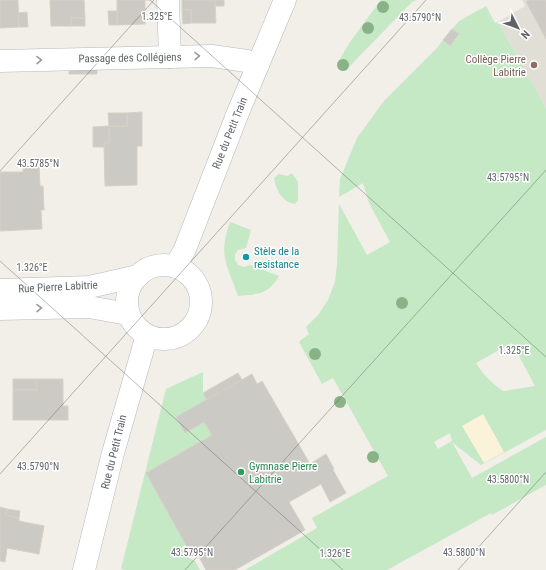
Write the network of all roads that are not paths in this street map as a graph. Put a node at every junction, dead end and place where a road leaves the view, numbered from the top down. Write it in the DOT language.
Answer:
graph roads {
  1 [pos="168,0"];
  2 [pos="285,0"];
  3 [pos="170,57"];
  4 [pos="0,61"];
  5 [pos="258,65"];
  6 [pos="175,267"];
  7 [pos="138,276"];
  8 [pos="0,290"];
  9 [pos="0,309"];
  10 [pos="128,314"];
  11 [pos="147,335"];
  12 [pos="84,570"];
  1 -- 3 [label="street"];
  2 -- 5 [label="street, Rue du Petit Train"];
  4 -- 3 [label="street, Passage des Collégiens, one-way"];
  3 -- 5 [label="street, Passage des Collégiens, one-way"];
  5 -- 6 [label="street, Rue du Petit Train"];
  6 -- 7 [label="street"];
  6 -- 11 [label="street"];
  7 -- 8 [label="street, Rue Pierre Labitrie"];
  7 -- 10 [label="street"];
  9 -- 10 [label="street, Rue Pierre Labitrie, one-way"];
  10 -- 11 [label="street"];
  11 -- 12 [label="street, Rue du Petit Train"];
}
